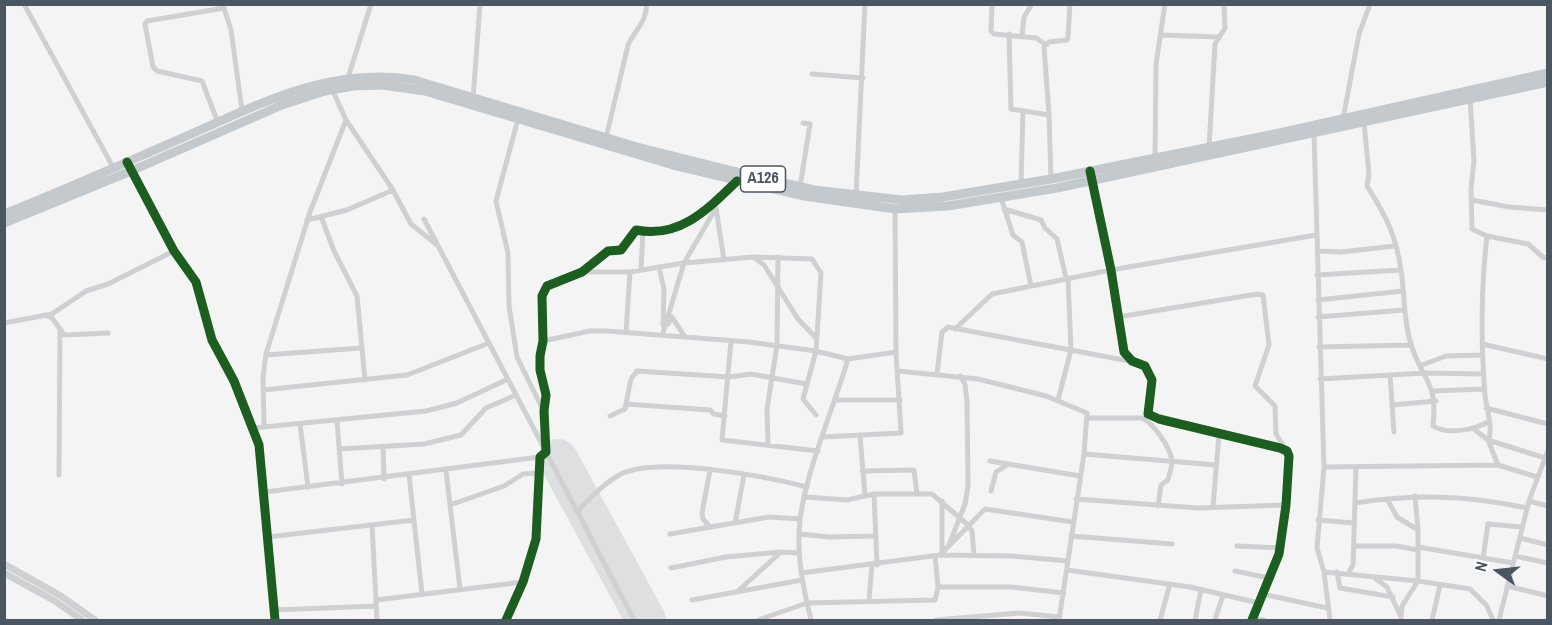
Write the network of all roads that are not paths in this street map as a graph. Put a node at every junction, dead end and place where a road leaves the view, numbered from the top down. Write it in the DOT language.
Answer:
graph roads {
  1 [pos="24,4"];
  2 [pos="371,4"];
  3 [pos="480,4"];
  4 [pos="647,4"];
  5 [pos="865,4"];
  6 [pos="992,4"];
  7 [pos="1032,4"];
  8 [pos="1070,4"];
  9 [pos="1165,4"];
  10 [pos="1224,4"];
  11 [pos="1370,4"];
  12 [pos="223,6"];
  13 [pos="1009,34"];
  14 [pos="1161,35"];
  15 [pos="1022,36"];
  16 [pos="1219,37"];
  17 [pos="1045,44"];
  18 [pos="1548,73"];
  19 [pos="812,74"];
  20 [pos="348,78"];
  21 [pos="863,78"];
  22 [pos="1548,82"];
  23 [pos="332,89"];
  24 [pos="1470,99"];
  25 [pos="472,101"];
  26 [pos="242,110"];
  27 [pos="1023,111"];
  28 [pos="1049,115"];
  29 [pos="1343,119"];
  30 [pos="346,120"];
  31 [pos="518,120"];
  32 [pos="218,123"];
  33 [pos="803,123"];
  34 [pos="1364,123"];
  35 [pos="1314,134"];
  36 [pos="606,138"];
  37 [pos="1209,147"];
  38 [pos="1155,158"];
  39 [pos="129,167"];
  40 [pos="115,173"];
  41 [pos="1091,176"];
  42 [pos="1051,179"];
  43 [pos="737,181"];
  44 [pos="1021,185"];
  45 [pos="800,187"];
  46 [pos="393,190"];
  47 [pos="856,196"];
  48 [pos="1001,198"];
  49 [pos="1472,200"];
  50 [pos="716,205"];
  51 [pos="895,209"];
  52 [pos="1004,209"];
  53 [pos="1548,210"];
  54 [pos="4,214"];
  55 [pos="322,219"];
  56 [pos="424,219"];
  57 [pos="307,220"];
  58 [pos="4,223"];
  59 [pos="643,231"];
  60 [pos="1316,235"];
  61 [pos="1486,236"];
  62 [pos="439,246"];
  63 [pos="1395,246"];
  64 [pos="174,251"];
  65 [pos="1317,251"];
  66 [pos="753,257"];
  67 [pos="778,257"];
  68 [pos="1548,257"];
  69 [pos="724,260"];
  70 [pos="684,263"];
  71 [pos="659,267"];
  72 [pos="641,270"];
  73 [pos="1111,270"];
  74 [pos="1401,270"];
  75 [pos="582,272"];
  76 [pos="630,272"];
  77 [pos="1317,274"];
  78 [pos="1067,278"];
  79 [pos="1031,286"];
  80 [pos="777,287"];
  81 [pos="1403,291"];
  82 [pos="1318,300"];
  83 [pos="1404,310"];
  84 [pos="46,315"];
  85 [pos="1118,317"];
  86 [pos="1318,318"];
  87 [pos="4,323"];
  88 [pos="60,329"];
  89 [pos="955,329"];
  90 [pos="626,332"];
  91 [pos="108,333"];
  92 [pos="663,334"];
  93 [pos="685,337"];
  94 [pos="817,339"];
  95 [pos="543,341"];
  96 [pos="731,341"];
  97 [pos="489,343"];
  98 [pos="1482,344"];
  99 [pos="777,345"];
  100 [pos="1411,345"];
  101 [pos="1319,347"];
  102 [pos="361,348"];
  103 [pos="1071,350"];
  104 [pos="816,351"];
  105 [pos="896,351"];
  106 [pos="266,355"];
  107 [pos="1482,355"];
  108 [pos="848,359"];
  109 [pos="1548,359"];
  110 [pos="1132,362"];
  111 [pos="1422,366"];
  112 [pos="898,371"];
  113 [pos="1425,373"];
  114 [pos="937,374"];
  115 [pos="1483,374"];
  116 [pos="1390,375"];
  117 [pos="960,376"];
  118 [pos="729,377"];
  119 [pos="772,377"];
  120 [pos="508,379"];
  121 [pos="1320,379"];
  122 [pos="365,380"];
  123 [pos="806,384"];
  124 [pos="1485,389"];
  125 [pos="263,390"];
  126 [pos="1433,391"];
  127 [pos="516,395"];
  128 [pos="836,400"];
  129 [pos="900,400"];
  130 [pos="1058,400"];
  131 [pos="1436,401"];
  132 [pos="626,404"];
  133 [pos="1392,405"];
  134 [pos="1486,408"];
  135 [pos="544,411"];
  136 [pos="610,416"];
  137 [pos="725,416"];
  138 [pos="816,416"];
  139 [pos="1088,418"];
  140 [pos="337,420"];
  141 [pos="1488,422"];
  142 [pos="300,424"];
  143 [pos="1548,424"];
  144 [pos="264,427"];
  145 [pos="253,428"];
  146 [pos="1475,430"];
  147 [pos="1394,432"];
  148 [pos="1219,434"];
  149 [pos="860,435"];
  150 [pos="823,438"];
  151 [pos="1488,440"];
  152 [pos="768,446"];
  153 [pos="383,447"];
  154 [pos="339,449"];
  155 [pos="1548,450"];
  156 [pos="818,451"];
  157 [pos="1287,451"];
  158 [pos="546,452"];
  159 [pos="1084,454"];
  160 [pos="540,457"];
  161 [pos="1545,458"];
  162 [pos="990,461"];
  163 [pos="1172,461"];
  164 [pos="1008,464"];
  165 [pos="1216,465"];
  166 [pos="1498,465"];
  167 [pos="1324,467"];
  168 [pos="1356,467"];
  169 [pos="710,470"];
  170 [pos="446,471"];
  171 [pos="862,471"];
  172 [pos="539,473"];
  173 [pos="59,475"];
  174 [pos="744,475"];
  175 [pos="409,476"];
  176 [pos="1080,476"];
  177 [pos="1537,477"];
  178 [pos="384,479"];
  179 [pos="342,484"];
  180 [pos="807,487"];
  181 [pos="308,488"];
  182 [pos="991,491"];
  183 [pos="265,492"];
  184 [pos="874,494"];
  185 [pos="917,494"];
  186 [pos="1415,495"];
  187 [pos="865,496"];
  188 [pos="806,497"];
  189 [pos="1076,499"];
  190 [pos="1387,499"];
  191 [pos="941,500"];
  192 [pos="1529,501"];
  193 [pos="1355,503"];
  194 [pos="450,505"];
  195 [pos="1286,505"];
  196 [pos="1158,506"];
  197 [pos="1548,506"];
  198 [pos="1213,507"];
  199 [pos="1527,508"];
  200 [pos="577,512"];
  201 [pos="960,516"];
  202 [pos="800,519"];
  203 [pos="414,520"];
  204 [pos="1318,520"];
  205 [pos="1073,522"];
  206 [pos="735,523"];
  207 [pos="1354,523"];
  208 [pos="372,525"];
  209 [pos="968,525"];
  210 [pos="710,527"];
  211 [pos="1522,527"];
  212 [pos="1418,530"];
  213 [pos="670,534"];
  214 [pos="799,534"];
  215 [pos="875,536"];
  216 [pos="1071,536"];
  217 [pos="268,537"];
  218 [pos="1520,538"];
  219 [pos="1172,544"];
  220 [pos="949,545"];
  221 [pos="1548,545"];
  222 [pos="1237,546"];
  223 [pos="1354,546"];
  224 [pos="1281,548"];
  225 [pos="1418,549"];
  226 [pos="781,552"];
  227 [pos="799,553"];
  228 [pos="939,554"];
  229 [pos="974,555"];
  230 [pos="1515,556"];
  231 [pos="1483,558"];
  232 [pos="1068,561"];
  233 [pos="1513,563"];
  234 [pos="1548,563"];
  235 [pos="4,564"];
  236 [pos="875,565"];
  237 [pos="671,568"];
  238 [pos="1067,570"];
  239 [pos="1235,571"];
  240 [pos="1324,572"];
  241 [pos="1337,572"];
  242 [pos="4,573"];
  243 [pos="801,573"];
  244 [pos="1348,574"];
  245 [pos="1269,578"];
  246 [pos="1375,578"];
  247 [pos="802,580"];
  248 [pos="1418,581"];
  249 [pos="523,582"];
  250 [pos="1170,584"];
  251 [pos="1440,585"];
  252 [pos="1507,586"];
  253 [pos="938,587"];
  254 [pos="460,589"];
  255 [pos="739,590"];
  256 [pos="1201,590"];
  257 [pos="1064,592"];
  258 [pos="422,594"];
  259 [pos="1263,594"];
  260 [pos="1223,595"];
  261 [pos="1548,596"];
  262 [pos="1393,597"];
  263 [pos="692,600"];
  264 [pos="870,600"];
  265 [pos="376,603"];
  266 [pos="807,603"];
  267 [pos="1259,603"];
  268 [pos="274,610"];
  269 [pos="1329,614"];
  270 [pos="1401,618"];
  271 [pos="1059,619"];
  272 [pos="955,620"];
  273 [pos="1253,620"];
  274 [pos="82,621"];
  275 [pos="95,621"];
  276 [pos="275,621"];
  277 [pos="377,621"];
  278 [pos="506,621"];
  279 [pos="634,621"];
  280 [pos="758,621"];
  281 [pos="811,621"];
  282 [pos="936,621"];
  283 [pos="1160,621"];
  284 [pos="1195,621"];
  285 [pos="1215,621"];
  286 [pos="1264,621"];
  287 [pos="1321,621"];
  288 [pos="1432,621"];
  289 [pos="1494,621"];
  290 [pos="1499,621"];
  1 -- 40 [label="street"];
  2 -- 20 [label="street"];
  3 -- 25 [label="street"];
  4 -- 36 [label="street"];
  5 -- 21 [label="street"];
  6 -- 13 [label="street"];
  7 -- 15 [label="street"];
  8 -- 17 [label="street"];
  9 -- 14 [label="street"];
  10 -- 16 [label="street"];
  11 -- 29 [label="street"];
  12 -- 26 [label="street"];
  12 -- 32 [label="street"];
  13 -- 15 [label="street"];
  13 -- 27 [label="street"];
  14 -- 16 [label="street"];
  14 -- 38 [label="street"];
  15 -- 17 [label="street"];
  16 -- 37 [label="street"];
  17 -- 28 [label="street"];
  18 -- 29 [label="highway, A126"];
  19 -- 21 [label="street"];
  20 -- 25 [label="highway, A126"];
  20 -- 26 [label="highway, A126"];
  21 -- 47 [label="street"];
  22 -- 24 [label="highway, A126"];
  23 -- 25 [label="highway, A126"];
  23 -- 30 [label="street"];
  23 -- 39 [label="highway, A126"];
  24 -- 34 [label="highway, A126"];
  24 -- 49 [label="street"];
  25 -- 31 [label="highway, A126"];
  25 -- 36 [label="highway, A126"];
  26 -- 32 [label="highway, A126"];
  27 -- 28 [label="street"];
  27 -- 44 [label="street"];
  28 -- 42 [label="street"];
  29 -- 37 [label="highway, A126"];
  30 -- 46 [label="street"];
  30 -- 57 [label="street"];
  31 -- 43 [label="highway, A126"];
  31 -- 135 [label="street"];
  32 -- 39 [label="highway, A126"];
  33 -- 45 [label="street"];
  34 -- 35 [label="highway, A126"];
  34 -- 63 [label="street"];
  35 -- 41 [label="highway, A126"];
  35 -- 60 [label="street"];
  36 -- 45 [label="highway, A126"];
  37 -- 38 [label="highway, A126"];
  38 -- 41 [label="highway, A126"];
  39 -- 40 [label="highway, A126"];
  39 -- 64 [label="street"];
  40 -- 54 [label="highway, A126"];
  40 -- 58 [label="highway, A126"];
  41 -- 42 [label="highway, A126"];
  41 -- 48 [label="highway, A126"];
  41 -- 73 [label="street"];
  42 -- 44 [label="highway, A126"];
  43 -- 50 [label="street"];
  43 -- 51 [label="highway, A126"];
  44 -- 47 [label="highway, A126"];
  45 -- 47 [label="highway, A126"];
  46 -- 55 [label="street"];
  46 -- 62 [label="street"];
  48 -- 51 [label="highway, A126"];
  48 -- 52 [label="street"];
  49 -- 53 [label="street"];
  49 -- 61 [label="street"];
  50 -- 59 [label="street"];
  50 -- 69 [label="street"];
  50 -- 70 [label="street"];
  51 -- 105 [label="street"];
  52 -- 78 [label="street"];
  52 -- 79 [label="street"];
  55 -- 57 [label="street"];
  55 -- 102 [label="street"];
  56 -- 62 [label="street"];
  57 -- 106 [label="street"];
  59 -- 72 [label="street"];
  59 -- 75 [label="street"];
  60 -- 65 [label="street"];
  60 -- 73 [label="street"];
  61 -- 68 [label="street"];
  61 -- 98 [label="street"];
  62 -- 97 [label="street"];
  63 -- 65 [label="street"];
  63 -- 74 [label="street"];
  64 -- 84 [label="street"];
  64 -- 145 [label="street"];
  65 -- 77 [label="street"];
  66 -- 67 [label="street"];
  66 -- 69 [label="street"];
  66 -- 80 [label="street"];
  67 -- 80 [label="street"];
  67 -- 94 [label="street"];
  69 -- 70 [label="street"];
  70 -- 71 [label="street"];
  70 -- 92 [label="street"];
  71 -- 72 [label="street"];
  71 -- 92 [label="street"];
  72 -- 76 [label="street"];
  73 -- 78 [label="street"];
  73 -- 85 [label="street"];
  74 -- 77 [label="street"];
  74 -- 81 [label="street"];
  75 -- 76 [label="street"];
  75 -- 95 [label="street"];
  76 -- 90 [label="street"];
  77 -- 82 [label="street"];
  78 -- 79 [label="street"];
  78 -- 103 [label="street"];
  79 -- 89 [label="street"];
  80 -- 94 [label="street"];
  80 -- 99 [label="street"];
  81 -- 82 [label="street"];
  81 -- 83 [label="street"];
  82 -- 86 [label="street"];
  83 -- 86 [label="street"];
  83 -- 100 [label="street"];
  84 -- 87 [label="street"];
  84 -- 88 [label="street"];
  85 -- 110 [label="street"];
  85 -- 157 [label="street"];
  86 -- 101 [label="street"];
  88 -- 91 [label="street"];
  88 -- 173 [label="street"];
  89 -- 103 [label="street"];
  89 -- 114 [label="street"];
  90 -- 92 [label="street"];
  90 -- 95 [label="street"];
  92 -- 93 [label="street"];
  92 -- 93 [label="street"];
  93 -- 96 [label="street"];
  94 -- 104 [label="street"];
  95 -- 135 [label="street"];
  96 -- 99 [label="street"];
  96 -- 118 [label="street"];
  97 -- 120 [label="street"];
  97 -- 122 [label="street"];
  98 -- 107 [label="street"];
  98 -- 109 [label="street"];
  99 -- 104 [label="street"];
  99 -- 119 [label="street"];
  100 -- 101 [label="street"];
  100 -- 111 [label="street"];
  101 -- 121 [label="street"];
  102 -- 106 [label="street"];
  102 -- 122 [label="street"];
  103 -- 110 [label="street"];
  103 -- 130 [label="street"];
  104 -- 108 [label="street"];
  104 -- 123 [label="street"];
  105 -- 108 [label="street"];
  105 -- 112 [label="street"];
  106 -- 125 [label="street"];
  107 -- 111 [label="street"];
  107 -- 115 [label="street"];
  108 -- 128 [label="street"];
  110 -- 148 [label="street"];
  111 -- 113 [label="street"];
  112 -- 114 [label="street"];
  112 -- 129 [label="street"];
  113 -- 115 [label="street"];
  113 -- 116 [label="street"];
  113 -- 126 [label="street"];
  114 -- 117 [label="street"];
  115 -- 124 [label="street"];
  116 -- 121 [label="street"];
  116 -- 133 [label="street"];
  117 -- 130 [label="street"];
  117 -- 201 [label="street"];
  118 -- 119 [label="street"];
  118 -- 132 [label="street"];
  118 -- 137 [label="street"];
  119 -- 123 [label="street"];
  119 -- 152 [label="street"];
  120 -- 127 [label="street"];
  120 -- 140 [label="street"];
  121 -- 167 [label="street"];
  122 -- 125 [label="street"];
  123 -- 138 [label="street"];
  124 -- 126 [label="street"];
  124 -- 134 [label="street"];
  125 -- 144 [label="street"];
  126 -- 131 [label="street"];
  127 -- 153 [label="street"];
  127 -- 158 [label="street"];
  128 -- 129 [label="street"];
  128 -- 150 [label="street"];
  129 -- 149 [label="street"];
  130 -- 139 [label="street"];
  131 -- 133 [label="street"];
  131 -- 146 [label="street"];
  132 -- 136 [label="street"];
  132 -- 137 [label="street"];
  133 -- 147 [label="street"];
  134 -- 141 [label="street"];
  134 -- 143 [label="street"];
  135 -- 158 [label="street"];
  137 -- 152 [label="street"];
  139 -- 159 [label="street"];
  139 -- 163 [label="street"];
  140 -- 142 [label="street"];
  140 -- 154 [label="street"];
  141 -- 146 [label="street"];
  141 -- 151 [label="street"];
  142 -- 144 [label="street"];
  142 -- 181 [label="street"];
  144 -- 145 [label="street"];
  145 -- 183 [label="street"];
  146 -- 151 [label="street"];
  148 -- 157 [label="street"];
  148 -- 165 [label="street"];
  149 -- 150 [label="street"];
  149 -- 171 [label="street"];
  150 -- 156 [label="street"];
  151 -- 161 [label="street"];
  151 -- 166 [label="street"];
  152 -- 156 [label="street"];
  153 -- 154 [label="street"];
  153 -- 178 [label="street"];
  154 -- 179 [label="street"];
  155 -- 161 [label="street"];
  156 -- 180 [label="street"];
  157 -- 195 [label="street"];
  158 -- 160 [label="street"];
  158 -- 200 [label="street"];
  159 -- 163 [label="street"];
  159 -- 176 [label="street"];
  160 -- 170 [label="street"];
  160 -- 172 [label="street"];
  161 -- 177 [label="street"];
  162 -- 164 [label="street"];
  163 -- 165 [label="street"];
  163 -- 196 [label="street"];
  164 -- 176 [label="street"];
  164 -- 182 [label="street"];
  165 -- 198 [label="street"];
  166 -- 168 [label="street"];
  166 -- 177 [label="street"];
  167 -- 168 [label="street"];
  167 -- 204 [label="street"];
  168 -- 193 [label="street"];
  169 -- 174 [label="street"];
  169 -- 200 [label="street"];
  169 -- 210 [label="street"];
  170 -- 175 [label="street"];
  170 -- 194 [label="street"];
  171 -- 185 [label="street"];
  171 -- 187 [label="street"];
  172 -- 194 [label="street"];
  172 -- 249 [label="street"];
  174 -- 180 [label="street"];
  174 -- 206 [label="street"];
  175 -- 178 [label="street"];
  175 -- 203 [label="street"];
  176 -- 189 [label="street"];
  177 -- 192 [label="street"];
  178 -- 179 [label="street"];
  179 -- 181 [label="street"];
  180 -- 188 [label="street"];
  181 -- 183 [label="street"];
  183 -- 217 [label="street"];
  184 -- 185 [label="street"];
  184 -- 187 [label="street"];
  184 -- 215 [label="street"];
  185 -- 191 [label="street"];
  186 -- 190 [label="street"];
  186 -- 199 [label="street"];
  186 -- 212 [label="street"];
  187 -- 188 [label="street"];
  188 -- 202 [label="street"];
  189 -- 196 [label="street"];
  189 -- 205 [label="street"];
  190 -- 193 [label="street"];
  190 -- 212 [label="street"];
  191 -- 201 [label="street"];
  191 -- 228 [label="street"];
  192 -- 197 [label="street"];
  192 -- 199 [label="street"];
  193 -- 207 [label="street"];
  194 -- 254 [label="street"];
  195 -- 198 [label="street"];
  195 -- 224 [label="street"];
  196 -- 198 [label="street"];
  199 -- 211 [label="street"];
  200 -- 279 [label="street"];
  201 -- 209 [label="street"];
  201 -- 220 [label="street"];
  202 -- 206 [label="street"];
  202 -- 214 [label="street"];
  203 -- 208 [label="street"];
  203 -- 258 [label="street"];
  204 -- 207 [label="street"];
  204 -- 240 [label="street"];
  205 -- 209 [label="street"];
  205 -- 216 [label="street"];
  206 -- 210 [label="street"];
  207 -- 223 [label="street"];
  208 -- 217 [label="street"];
  208 -- 265 [label="street"];
  209 -- 220 [label="street"];
  209 -- 229 [label="street"];
  210 -- 213 [label="street"];
  211 -- 218 [label="street"];
  211 -- 231 [label="street"];
  212 -- 225 [label="street"];
  214 -- 215 [label="street"];
  214 -- 227 [label="street"];
  215 -- 236 [label="street"];
  216 -- 219 [label="street"];
  216 -- 232 [label="street"];
  217 -- 268 [label="street"];
  218 -- 221 [label="street"];
  218 -- 230 [label="street"];
  220 -- 228 [label="street"];
  222 -- 224 [label="street"];
  223 -- 225 [label="street"];
  223 -- 244 [label="street"];
  224 -- 245 [label="street"];
  225 -- 231 [label="street"];
  225 -- 248 [label="street"];
  226 -- 227 [label="street"];
  226 -- 237 [label="street"];
  226 -- 255 [label="street"];
  227 -- 243 [label="street"];
  228 -- 229 [label="street"];
  228 -- 236 [label="street"];
  228 -- 253 [label="street"];
  229 -- 232 [label="street"];
  230 -- 233 [label="street"];
  230 -- 234 [label="street"];
  231 -- 233 [label="street"];
  232 -- 238 [label="street"];
  233 -- 252 [label="street"];
  235 -- 275 [label="street"];
  236 -- 243 [label="street"];
  236 -- 264 [label="street"];
  238 -- 250 [label="street"];
  238 -- 257 [label="street"];
  239 -- 245 [label="street"];
  240 -- 241 [label="street"];
  240 -- 269 [label="street"];
  241 -- 244 [label="street"];
  241 -- 262 [label="street"];
  242 -- 274 [label="street"];
  243 -- 247 [label="street"];
  244 -- 246 [label="street"];
  245 -- 259 [label="street"];
  246 -- 248 [label="street"];
  246 -- 262 [label="street"];
  247 -- 255 [label="street"];
  247 -- 266 [label="street"];
  248 -- 251 [label="street"];
  248 -- 270 [label="street"];
  249 -- 254 [label="street"];
  249 -- 278 [label="street"];
  250 -- 256 [label="street"];
  250 -- 283 [label="street"];
  251 -- 288 [label="street"];
  251 -- 289 [label="street"];
  252 -- 261 [label="street"];
  252 -- 290 [label="street"];
  253 -- 257 [label="street"];
  253 -- 264 [label="street"];
  254 -- 258 [label="street"];
  255 -- 263 [label="street"];
  256 -- 260 [label="street"];
  256 -- 284 [label="street"];
  257 -- 271 [label="street"];
  258 -- 265 [label="street"];
  259 -- 267 [label="street"];
  259 -- 269 [label="street"];
  260 -- 267 [label="street"];
  260 -- 285 [label="street"];
  262 -- 270 [label="street"];
  264 -- 266 [label="street"];
  265 -- 268 [label="street"];
  265 -- 277 [label="street"];
  266 -- 280 [label="street"];
  266 -- 281 [label="street"];
  267 -- 273 [label="street"];
  268 -- 276 [label="street"];
  269 -- 287 [label="street"];
  271 -- 272 [label="street"];
  272 -- 282 [label="street"];
  273 -- 286 [label="street"];
}
